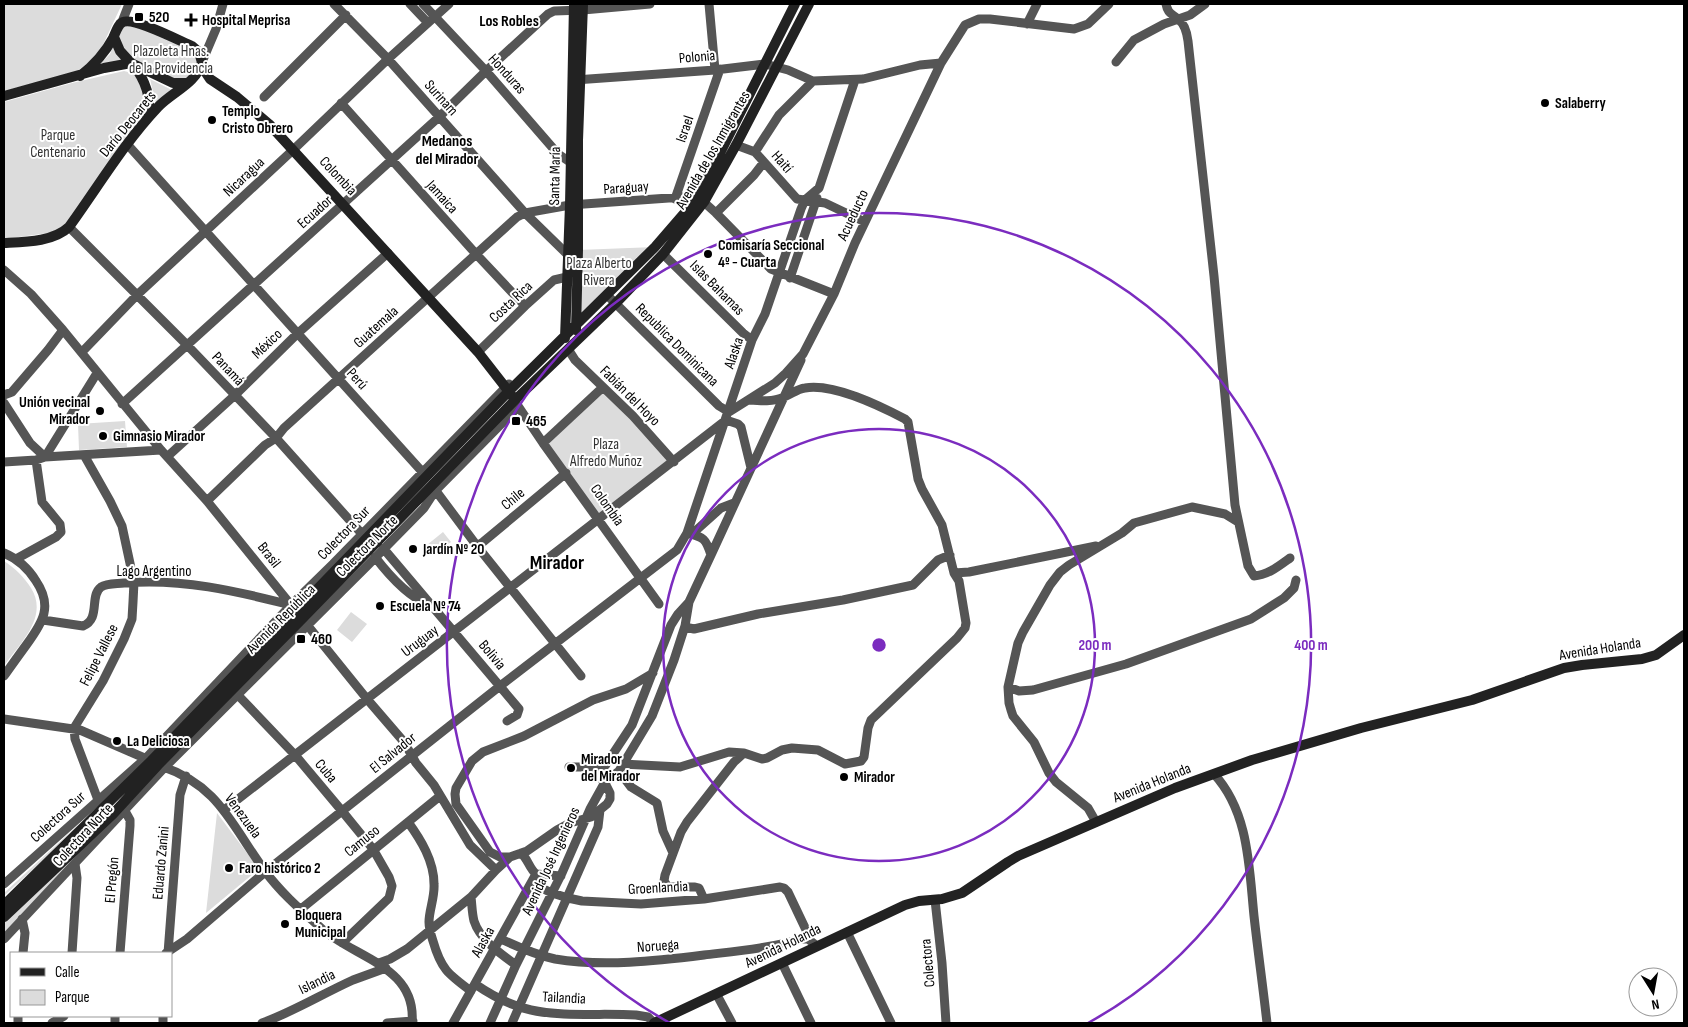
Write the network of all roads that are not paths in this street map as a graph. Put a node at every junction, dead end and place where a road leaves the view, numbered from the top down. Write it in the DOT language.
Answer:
graph roads {
  1 [pos="129,4"];
  2 [pos="223,4"];
  3 [pos="334,4"];
  4 [pos="410,4"];
  5 [pos="423,4"];
  6 [pos="449,4"];
  7 [pos="650,4"];
  8 [pos="709,4"];
  9 [pos="795,4"];
  10 [pos="809,4"];
  11 [pos="1037,4"];
  12 [pos="1109,4"];
  13 [pos="1166,4"];
  14 [pos="1205,4"];
  15 [pos="578,7"];
  16 [pos="346,15"];
  17 [pos="1179,19"];
  18 [pos="431,20"];
  19 [pos="122,22"];
  20 [pos="1028,24"];
  21 [pos="114,37"];
  22 [pos="388,59"];
  23 [pos="202,62"];
  24 [pos="1116,62"];
  25 [pos="131,63"];
  26 [pos="941,63"];
  27 [pos="765,64"];
  28 [pos="777,67"];
  29 [pos="717,69"];
  30 [pos="486,70"];
  31 [pos="80,76"];
  32 [pos="576,80"];
  33 [pos="855,80"];
  34 [pos="812,81"];
  35 [pos="188,83"];
  36 [pos="4,96"];
  37 [pos="264,97"];
  38 [pos="342,103"];
  39 [pos="439,117"];
  40 [pos="147,119"];
  41 [pos="127,144"];
  42 [pos="736,145"];
  43 [pos="293,150"];
  44 [pos="755,152"];
  45 [pos="392,160"];
  46 [pos="570,162"];
  47 [pos="764,162"];
  48 [pos="819,188"];
  49 [pos="675,199"];
  50 [pos="700,199"];
  51 [pos="805,200"];
  52 [pos="816,202"];
  53 [pos="344,204"];
  54 [pos="574,205"];
  55 [pos="526,212"];
  56 [pos="716,213"];
  57 [pos="865,222"];
  58 [pos="70,227"];
  59 [pos="206,231"];
  60 [pos="4,243"];
  61 [pos="388,253"];
  62 [pos="476,254"];
  63 [pos="663,254"];
  64 [pos="568,255"];
  65 [pos="4,270"];
  66 [pos="779,273"];
  67 [pos="567,277"];
  68 [pos="790,278"];
  69 [pos="254,286"];
  70 [pos="834,294"];
  71 [pos="607,295"];
  72 [pos="137,296"];
  73 [pos="428,298"];
  74 [pos="615,304"];
  75 [pos="525,306"];
  76 [pos="566,319"];
  77 [pos="575,327"];
  78 [pos="63,330"];
  79 [pos="297,334"];
  80 [pos="564,338"];
  81 [pos="577,338"];
  82 [pos="752,340"];
  83 [pos="188,346"];
  84 [pos="568,349"];
  85 [pos="806,349"];
  86 [pos="82,352"];
  87 [pos="478,352"];
  88 [pos="97,373"];
  89 [pos="338,379"];
  90 [pos="602,388"];
  91 [pos="4,395"];
  92 [pos="234,396"];
  93 [pos="512,396"];
  94 [pos="785,397"];
  95 [pos="750,400"];
  96 [pos="4,403"];
  97 [pos="122,404"];
  98 [pos="728,416"];
  99 [pos="276,438"];
  100 [pos="543,442"];
  101 [pos="165,453"];
  102 [pos="84,455"];
  103 [pos="41,459"];
  104 [pos="4,462"];
  105 [pos="674,462"];
  106 [pos="751,468"];
  107 [pos="566,473"];
  108 [pos="429,481"];
  109 [pos="207,501"];
  110 [pos="734,503"];
  111 [pos="598,519"];
  112 [pos="1238,522"];
  113 [pos="362,534"];
  114 [pos="690,534"];
  115 [pos="1104,544"];
  116 [pos="477,546"];
  117 [pos="383,548"];
  118 [pos="4,553"];
  119 [pos="711,555"];
  120 [pos="950,555"];
  121 [pos="375,557"];
  122 [pos="1290,558"];
  123 [pos="16,559"];
  124 [pos="954,572"];
  125 [pos="640,579"];
  126 [pos="1296,580"];
  127 [pos="134,582"];
  128 [pos="511,588"];
  129 [pos="689,602"];
  130 [pos="659,604"];
  131 [pos="432,606"];
  132 [pos="299,615"];
  133 [pos="43,620"];
  134 [pos="685,628"];
  135 [pos="454,632"];
  136 [pos="1684,635"];
  137 [pos="555,643"];
  138 [pos="653,673"];
  139 [pos="4,676"];
  140 [pos="581,676"];
  141 [pos="500,686"];
  142 [pos="1008,687"];
  143 [pos="235,692"];
  144 [pos="367,699"];
  145 [pos="4,719"];
  146 [pos="507,721"];
  147 [pos="74,728"];
  148 [pos="744,753"];
  149 [pos="295,755"];
  150 [pos="411,756"];
  151 [pos="155,763"];
  152 [pos="569,767"];
  153 [pos="621,768"];
  154 [pos="1214,774"];
  155 [pos="186,776"];
  156 [pos="603,778"];
  157 [pos="440,796"];
  158 [pos="98,800"];
  159 [pos="224,810"];
  160 [pos="600,810"];
  161 [pos="125,811"];
  162 [pos="342,811"];
  163 [pos="586,819"];
  164 [pos="408,822"];
  165 [pos="1096,822"];
  166 [pos="373,849"];
  167 [pos="521,853"];
  168 [pos="673,853"];
  169 [pos="510,858"];
  170 [pos="75,864"];
  171 [pos="496,870"];
  172 [pos="266,872"];
  173 [pos="536,874"];
  174 [pos="561,876"];
  175 [pos="531,883"];
  176 [pos="4,884"];
  177 [pos="552,893"];
  178 [pos="471,897"];
  179 [pos="567,898"];
  180 [pos="704,899"];
  181 [pos="935,900"];
  182 [pos="4,905"];
  183 [pos="301,909"];
  184 [pos="4,917"];
  185 [pos="22,919"];
  186 [pos="430,930"];
  187 [pos="847,932"];
  188 [pos="808,938"];
  189 [pos="4,939"];
  190 [pos="500,939"];
  191 [pos="342,943"];
  192 [pos="817,946"];
  193 [pos="495,949"];
  194 [pos="524,950"];
  195 [pos="23,952"];
  196 [pos="72,952"];
  197 [pos="120,952"];
  198 [pos="167,952"];
  199 [pos="168,952"];
  200 [pos="542,956"];
  201 [pos="782,964"];
  202 [pos="516,965"];
  203 [pos="383,966"];
  204 [pos="473,988"];
  205 [pos="717,995"];
  206 [pos="502,999"];
  207 [pos="520,1007"];
  208 [pos="64,1017"];
  209 [pos="286,1019"];
  210 [pos="412,1022"];
  211 [pos="52,1023"];
  212 [pos="262,1023"];
  213 [pos="388,1023"];
  214 [pos="453,1023"];
  215 [pos="490,1023"];
  216 [pos="512,1023"];
  217 [pos="654,1023"];
  218 [pos="732,1023"];
  219 [pos="812,1023"];
  220 [pos="891,1023"];
  221 [pos="946,1023"];
  222 [pos="1267,1023"];
  1 -- 19 [label="street"];
  2 -- 23 [label="street"];
  3 -- 16 [label="street, Surinam"];
  4 -- 18 [label="street, Honduras"];
  5 -- 18 [label="street, Honduras"];
  6 -- 18 [label="street, Nicaragua"];
  7 -- 15 [label="street, Ecuador"];
  8 -- 29 [label="street"];
  9 -- 27 [label="street, Avenida de los Inmigrantes"];
  10 -- 28 [label="street, Avenida de los Inmigrantes"];
  11 -- 20 [label="street"];
  12 -- 20 [label="street"];
  13 -- 17 [label="street"];
  14 -- 17 [label="street"];
  15 -- 30 [label="street, Ecuador"];
  15 -- 32 [label="street, Santa María"];
  16 -- 22 [label="street, Surinam"];
  16 -- 37 [label="street"];
  17 -- 24 [label="street"];
  17 -- 112 [label="street"];
  18 -- 22 [label="street, Nicaragua"];
  18 -- 30 [label="street, Honduras"];
  19 -- 21 [label="street"];
  19 -- 23 [label="street, Colombia"];
  20 -- 26 [label="street, Acueducto"];
  21 -- 25 [label="street"];
  21 -- 31 [label="street"];
  22 -- 38 [label="street, Nicaragua"];
  22 -- 39 [label="street, Surinam"];
  23 -- 35 [label="street, Darío Deocarets"];
  23 -- 43 [label="street, Colombia"];
  25 -- 31 [label="street"];
  25 -- 35 [label="street"];
  25 -- 40 [label="street"];
  26 -- 33 [label="street"];
  26 -- 57 [label="street, Acueducto"];
  27 -- 28 [label="street, Polonia"];
  27 -- 29 [label="street, Polonia"];
  27 -- 50 [label="street, Avenida de los Inmigrantes"];
  28 -- 34 [label="street, Polonia"];
  28 -- 42 [label="street, Avenida de los Inmigrantes"];
  29 -- 32 [label="street, Polonia"];
  29 -- 49 [label="street, Israel"];
  30 -- 39 [label="street, Ecuador"];
  30 -- 46 [label="street, Honduras"];
  31 -- 36 [label="street"];
  32 -- 46 [label="street, Santa María"];
  32 -- 54 [label="street, Santa María"];
  33 -- 34 [label="street"];
  33 -- 48 [label="street"];
  34 -- 44 [label="street"];
  35 -- 40 [label="street, Darío Deocarets"];
  38 -- 43 [label="street, Nicaragua"];
  38 -- 45 [label="street, Jamaica"];
  39 -- 45 [label="street, Ecuador"];
  39 -- 55 [label="street, Surinam"];
  40 -- 41 [label="street, Darío Deocarets"];
  41 -- 58 [label="street, Darío Deocarets"];
  41 -- 59 [label="street, Perú"];
  42 -- 44 [label="street, Haití"];
  42 -- 50 [label="street, Avenida de los Inmigrantes"];
  43 -- 53 [label="street, Colombia"];
  43 -- 59 [label="street, Nicaragua"];
  44 -- 47 [label="street, Haití"];
  45 -- 53 [label="street, Ecuador"];
  45 -- 62 [label="street, Jamaica"];
  46 -- 54 [label="street, Santa María"];
  47 -- 51 [label="street, Haití"];
  47 -- 56 [label="street"];
  48 -- 51 [label="street, Alaska"];
  48 -- 52 [label="street"];
  49 -- 50 [label="street, Paraguay"];
  49 -- 54 [label="street, Paraguay"];
  50 -- 56 [label="street"];
  50 -- 63 [label="street, Avenida de los Inmigrantes"];
  50 -- 71 [label="street, Avenida de los Inmigrantes"];
  51 -- 52 [label="street"];
  51 -- 66 [label="street, Alaska"];
  52 -- 57 [label="street"];
  52 -- 68 [label="street"];
  53 -- 61 [label="street, Colombia"];
  53 -- 69 [label="street, Ecuador"];
  54 -- 55 [label="street, Guatemala"];
  54 -- 64 [label="street, Santa María"];
  54 -- 77 [label="street, Santa María"];
  55 -- 62 [label="street, Guatemala"];
  55 -- 64 [label="street, Surinam"];
  56 -- 66 [label="street"];
  57 -- 70 [label="street, Acueducto"];
  58 -- 60 [label="street"];
  58 -- 72 [label="street, Panamá"];
  59 -- 69 [label="street, Perú"];
  59 -- 72 [label="street, Nicaragua"];
  61 -- 73 [label="street, Colombia"];
  61 -- 79 [label="street, México"];
  62 -- 73 [label="street, Guatemala"];
  62 -- 75 [label="street, Jamaica"];
  63 -- 74 [label="street, Avenida de los Inmigrantes"];
  63 -- 82 [label="street, Islas Bahamas"];
  64 -- 67 [label="street, Santa María"];
  65 -- 78 [label="street, Brasil"];
  66 -- 68 [label="street"];
  66 -- 82 [label="street, Alaska"];
  67 -- 75 [label="street, Costa Rica"];
  67 -- 76 [label="street, Santa María"];
  68 -- 70 [label="street"];
  69 -- 79 [label="street, Perú"];
  69 -- 83 [label="street, Ecuador"];
  70 -- 85 [label="street, Acueducto"];
  71 -- 74 [label="street, Republica Dominicana"];
  71 -- 77 [label="street, Avenida de los Inmigrantes"];
  72 -- 83 [label="street, Panamá"];
  72 -- 86 [label="street, Nicaragua"];
  73 -- 87 [label="street, Colombia"];
  73 -- 89 [label="street, Guatemala"];
  74 -- 81 [label="street, Avenida de los Inmigrantes"];
  74 -- 98 [label="street, Republica Dominicana"];
  75 -- 87 [label="street, Costa Rica"];
  76 -- 80 [label="street, Santa María"];
  76 -- 93 [label="street"];
  77 -- 80 [label="street, Avenida de los Inmigrantes"];
  77 -- 81 [label="street, Santa María"];
  78 -- 86 [label="street, Brasil"];
  78 -- 91 [label="street"];
  79 -- 89 [label="street, Perú"];
  79 -- 92 [label="street, México"];
  80 -- 84 [label="street, Santa María"];
  80 -- 93 [label="street, Avenida República"];
  81 -- 84 [label="street, Avenida República"];
  82 -- 98 [label="street, Alaska"];
  83 -- 92 [label="street, Panamá"];
  83 -- 97 [label="street, Ecuador"];
  84 -- 90 [label="street, Fabián del Hoyo"];
  84 -- 93 [label="street, Avenida República"];
  85 -- 94 [label="street, Avenida José Ingenieros"];
  85 -- 95 [label="street, Acueducto"];
  86 -- 88 [label="street, Brasil"];
  87 -- 93 [label="street, Colombia"];
  88 -- 97 [label="street, Brasil"];
  88 -- 103 [label="street"];
  89 -- 99 [label="street, Guatemala"];
  89 -- 108 [label="street, Perú"];
  90 -- 100 [label="street"];
  90 -- 105 [label="street, Fabián del Hoyo"];
  92 -- 99 [label="street, Panamá"];
  92 -- 101 [label="street, México"];
  93 -- 100 [label="street, Colombia"];
  93 -- 108 [label="street, Avenida República"];
  93 -- 108 [label="street, Colectora Norte"];
  94 -- 95 [label="street"];
  94 -- 106 [label="street, Avenida José Ingenieros"];
  94 -- 120 [label="street"];
  95 -- 98 [label="street, Acueducto"];
  96 -- 103 [label="street"];
  97 -- 101 [label="street, Brasil"];
  98 -- 105 [label="street, Uruguay"];
  98 -- 106 [label="street, Republica Dominicana"];
  98 -- 114 [label="street, Alaska"];
  99 -- 109 [label="street, Guatemala"];
  99 -- 113 [label="street, Panamá"];
  100 -- 107 [label="street, Colombia"];
  101 -- 102 [label="street"];
  101 -- 109 [label="street, Brasil"];
  102 -- 103 [label="street"];
  102 -- 127 [label="street, Felipe Vallese"];
  103 -- 104 [label="street"];
  103 -- 123 [label="street"];
  105 -- 111 [label="street, Uruguay"];
  106 -- 110 [label="street, Avenida José Ingenieros"];
  107 -- 111 [label="street, Colombia"];
  107 -- 116 [label="street, Chile"];
  108 -- 113 [label="street, Colectora Sur"];
  108 -- 116 [label="street, Perú"];
  108 -- 117 [label="street, Colectora Norte"];
  108 -- 132 [label="street, Avenida República"];
  109 -- 132 [label="street, Brasil"];
  110 -- 114 [label="street"];
  110 -- 119 [label="street, Avenida José Ingenieros"];
  111 -- 125 [label="street, Colombia"];
  111 -- 128 [label="street, Uruguay"];
  112 -- 115 [label="street"];
  112 -- 122 [label="street"];
  113 -- 132 [label="street, Colectora Sur"];
  114 -- 119 [label="street"];
  114 -- 125 [label="street, El Salvador"];
  115 -- 124 [label="street"];
  115 -- 142 [label="street"];
  116 -- 128 [label="street, Perú"];
  117 -- 121 [label="street, Colectora Norte"];
  117 -- 131 [label="street, Bolivia"];
  118 -- 123 [label="street"];
  119 -- 129 [label="street, Avenida José Ingenieros"];
  120 -- 124 [label="street"];
  120 -- 134 [label="street"];
  121 -- 131 [label="street, Bolivia"];
  121 -- 132 [label="street, Colectora Norte"];
  123 -- 133 [label="street"];
  124 -- 148 [label="street"];
  125 -- 130 [label="street, Colombia"];
  125 -- 137 [label="street, El Salvador"];
  126 -- 142 [label="street"];
  127 -- 132 [label="street, Lago Argentino"];
  127 -- 133 [label="street, Lago Argentino"];
  127 -- 147 [label="street, Felipe Vallese"];
  128 -- 135 [label="street, Uruguay"];
  128 -- 137 [label="street, Perú"];
  129 -- 134 [label="street, Avenida José Ingenieros"];
  129 -- 138 [label="street"];
  131 -- 135 [label="street, Bolivia"];
  132 -- 143 [label="street, Avenida República"];
  132 -- 144 [label="street, Brasil"];
  132 -- 151 [label="street, Avenida República"];
  133 -- 139 [label="street"];
  134 -- 153 [label="street, Avenida José Ingenieros"];
  135 -- 141 [label="street, Bolivia"];
  135 -- 144 [label="street, Uruguay"];
  136 -- 154 [label="street, Avenida Holanda"];
  137 -- 140 [label="street, Perú"];
  137 -- 141 [label="street, El Salvador"];
  138 -- 156 [label="street"];
  138 -- 169 [label="street"];
  141 -- 146 [label="street, Bolivia"];
  141 -- 150 [label="street, El Salvador"];
  142 -- 165 [label="street"];
  143 -- 149 [label="street, Cuba"];
  143 -- 151 [label="street, Avenida República"];
  144 -- 149 [label="street, Uruguay"];
  144 -- 150 [label="street, Brasil"];
  145 -- 147 [label="street, Venezuela"];
  147 -- 151 [label="street, Venezuela"];
  147 -- 158 [label="street"];
  148 -- 153 [label="street"];
  148 -- 168 [label="street"];
  149 -- 159 [label="street, Uruguay"];
  149 -- 162 [label="street, Cuba"];
  150 -- 157 [label="street, Brasil"];
  150 -- 162 [label="street, El Salvador"];
  151 -- 155 [label="street, Venezuela"];
  151 -- 158 [label="street, Colectora Sur"];
  151 -- 161 [label="street, Colectora Norte"];
  151 -- 182 [label="street, Avenida República"];
  151 -- 184 [label="street, Avenida República"];
  152 -- 156 [label="street"];
  153 -- 156 [label="street, Avenida José Ingenieros"];
  153 -- 168 [label="street"];
  154 -- 165 [label="street, Avenida Holanda"];
  154 -- 222 [label="street"];
  155 -- 159 [label="street, Venezuela"];
  155 -- 198 [label="street, Eduardo Zanini"];
  156 -- 160 [label="street"];
  156 -- 163 [label="street, Avenida José Ingenieros"];
  157 -- 164 [label="street, Camuso"];
  157 -- 171 [label="street, Brasil"];
  158 -- 176 [label="street, Colectora Sur"];
  159 -- 172 [label="street, Venezuela"];
  160 -- 163 [label="street, Islandia"];
  160 -- 179 [label="street"];
  161 -- 170 [label="street, Colectora Norte"];
  161 -- 197 [label="street, El Pregón"];
  162 -- 166 [label="street, Cuba"];
  162 -- 172 [label="street, El Salvador"];
  163 -- 167 [label="street, Islandia"];
  163 -- 174 [label="street, Avenida José Ingenieros"];
  164 -- 166 [label="street, Camuso"];
  164 -- 186 [label="street, Tailandia"];
  165 -- 181 [label="street, Avenida Holanda"];
  166 -- 183 [label="street, Camuso"];
  166 -- 191 [label="street, Cuba"];
  167 -- 169 [label="street, Islandia"];
  167 -- 173 [label="street"];
  168 -- 180 [label="street"];
  169 -- 171 [label="street, Islandia"];
  170 -- 185 [label="street, Colectora Norte"];
  170 -- 196 [label="street"];
  171 -- 178 [label="street, Islandia"];
  172 -- 183 [label="street, Venezuela"];
  172 -- 199 [label="street, El Salvador"];
  173 -- 174 [label="street"];
  173 -- 175 [label="street, Alaska"];
  174 -- 177 [label="street, Avenida José Ingenieros"];
  175 -- 177 [label="street, Groenlandia"];
  175 -- 190 [label="street, Alaska"];
  177 -- 179 [label="street, Groenlandia"];
  177 -- 194 [label="street, Avenida José Ingenieros"];
  178 -- 186 [label="street, Islandia"];
  178 -- 193 [label="street"];
  179 -- 180 [label="street, Groenlandia"];
  179 -- 200 [label="street"];
  180 -- 188 [label="street, Groenlandia"];
  181 -- 187 [label="street, Avenida Holanda"];
  181 -- 221 [label="street, Colectora"];
  183 -- 191 [label="street, Venezuela"];
  185 -- 189 [label="street, Colectora Norte"];
  185 -- 195 [label="street"];
  186 -- 203 [label="street, Islandia"];
  186 -- 204 [label="street, Tailandia"];
  187 -- 192 [label="street, Avenida Holanda"];
  187 -- 220 [label="street"];
  188 -- 192 [label="street"];
  188 -- 200 [label="street, Noruega"];
  190 -- 193 [label="street, Alaska"];
  190 -- 194 [label="street, Noruega"];
  191 -- 203 [label="street, Venezuela"];
  192 -- 201 [label="street, Avenida Holanda"];
  193 -- 202 [label="street"];
  193 -- 204 [label="street, Alaska"];
  194 -- 200 [label="street, Noruega"];
  194 -- 202 [label="street, Avenida José Ingenieros"];
  200 -- 207 [label="street"];
  201 -- 205 [label="street, Avenida Holanda"];
  201 -- 219 [label="street"];
  202 -- 206 [label="street, Avenida José Ingenieros"];
  203 -- 209 [label="street, Islandia"];
  203 -- 210 [label="street, Venezuela"];
  204 -- 206 [label="street, Tailandia"];
  204 -- 214 [label="street, Alaska"];
  205 -- 217 [label="street, Avenida Holanda"];
  205 -- 218 [label="street"];
  206 -- 207 [label="street, Tailandia"];
  206 -- 215 [label="street, Avenida José Ingenieros"];
  207 -- 216 [label="street"];
  207 -- 217 [label="street, Tailandia"];
  208 -- 211 [label="street"];
  209 -- 212 [label="street, Islandia"];
  210 -- 213 [label="street"];
}
